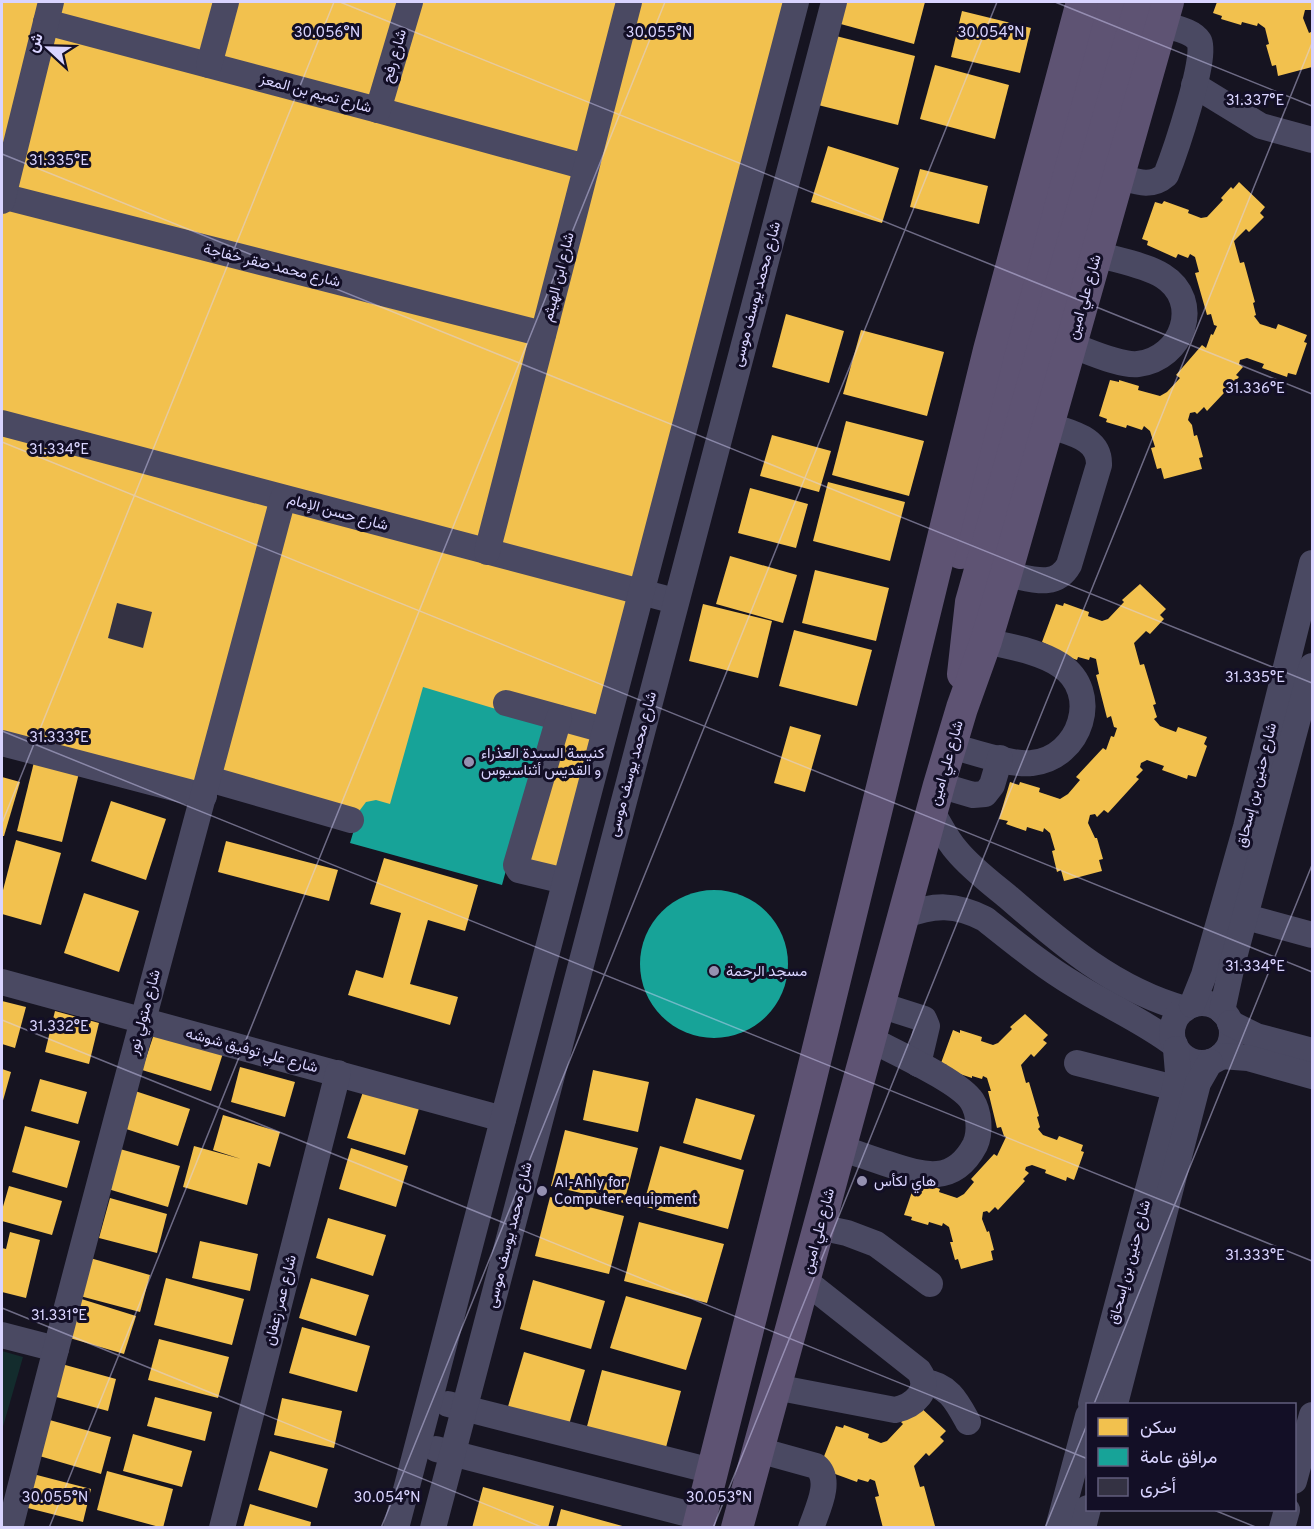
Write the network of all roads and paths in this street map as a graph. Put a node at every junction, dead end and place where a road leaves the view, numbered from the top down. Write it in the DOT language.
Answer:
graph roads {
  1 [pos="226,2"];
  2 [pos="410,2"];
  3 [pos="629,2"];
  4 [pos="796,2"];
  5 [pos="834,2"];
  6 [pos="1082,2"];
  7 [pos="1113,2"];
  8 [pos="1141,2"];
  9 [pos="48,12"];
  10 [pos="1165,13"];
  11 [pos="209,65"];
  12 [pos="1108,71"];
  13 [pos="1194,86"];
  14 [pos="378,110"];
  15 [pos="1312,140"];
  16 [pos="586,167"];
  17 [pos="1118,176"];
  18 [pos="2,198"];
  19 [pos="1097,254"];
  20 [pos="543,334"];
  21 [pos="1071,345"];
  22 [pos="2,423"];
  23 [pos="1048,425"];
  24 [pos="283,498"];
  25 [pos="487,552"];
  26 [pos="1312,562"];
  27 [pos="1006,574"];
  28 [pos="640,592"];
  29 [pos="675,602"];
  30 [pos="986,641"];
  31 [pos="1312,666"];
  32 [pos="506,703"];
  33 [pos="962,708"];
  34 [pos="559,718"];
  35 [pos="604,730"];
  36 [pos="2,743"];
  37 [pos="951,746"];
  38 [pos="1000,758"];
  39 [pos="887,766"];
  40 [pos="206,787"];
  41 [pos="936,799"];
  42 [pos="351,820"];
  43 [pos="980,873"];
  44 [pos="565,881"];
  45 [pos="968,911"];
  46 [pos="904,916"];
  47 [pos="1246,917"];
  48 [pos="1312,935"];
  49 [pos="2,982"];
  50 [pos="880,1005"];
  51 [pos="1189,1007"];
  52 [pos="1226,1017"];
  53 [pos="142,1020"];
  54 [pos="870,1039"];
  55 [pos="1175,1047"];
  56 [pos="1312,1051"];
  57 [pos="1216,1059"];
  58 [pos="1077,1063"];
  59 [pos="918,1064"];
  60 [pos="338,1073"];
  61 [pos="1312,1076"];
  62 [pos="1175,1088"];
  63 [pos="502,1119"];
  64 [pos="840,1148"];
  65 [pos="819,1227"];
  66 [pos="804,1280"];
  67 [pos="930,1284"];
  68 [pos="2,1335"];
  69 [pos="56,1349"];
  70 [pos="924,1382"];
  71 [pos="775,1387"];
  72 [pos="430,1400"];
  73 [pos="1091,1403"];
  74 [pos="1114,1403"];
  75 [pos="465,1408"];
  76 [pos="1312,1414"];
  77 [pos="968,1422"];
  78 [pos="1086,1423"];
  79 [pos="418,1444"];
  80 [pos="758,1450"];
  81 [pos="453,1453"];
  82 [pos="712,1471"];
  83 [pos="1296,1474"];
  84 [pos="10,1496"];
  85 [pos="1087,1511"];
  86 [pos="1286,1511"];
  87 [pos="699,1522"];
  88 [pos="10,1527"];
  89 [pos="222,1527"];
  90 [pos="396,1527"];
  91 [pos="433,1527"];
  92 [pos="737,1527"];
  93 [pos="811,1527"];
  94 [pos="1058,1527"];
  95 [pos="1083,1527"];
  96 [pos="1282,1527"];
  1 -- 11 [label="street"];
  2 -- 14 [label="street, شارع رفح"];
  3 -- 16 [label="street, شارع ابن الهيثم"];
  4 -- 28 [label="street"];
  5 -- 29 [label="street, شارع محمد يوسف موسى"];
  6 -- 39 [label="main road"];
  7 -- 12 [label="main road"];
  8 -- 12 [label="main road"];
  9 -- 11 [label="street, شارع تميم بن المعز"];
  9 -- 18 [label="street"];
  10 -- 13 [label="street"];
  10 -- 17 [label="main road, شارع علي امين"];
  11 -- 14 [label="street, شارع تميم بن المعز"];
  12 -- 33 [label="main road"];
  12 -- 39 [label="main road"];
  13 -- 15 [label="street"];
  13 -- 17 [label="street"];
  14 -- 16 [label="street, شارع تميم بن المعز"];
  16 -- 20 [label="street, شارع ابن الهيثم"];
  17 -- 19 [label="main road, شارع علي امين"];
  18 -- 20 [label="street, شارع محمد صقر خفاجة"];
  19 -- 21 [label="main road, شارع علي امين"];
  19 -- 21 [label="street"];
  20 -- 25 [label="street, شارع ابن الهيثم"];
  21 -- 23 [label="main road, شارع علي امين"];
  22 -- 24 [label="street, شارع حسن الإمام"];
  23 -- 27 [label="main road, شارع علي امين"];
  23 -- 27 [label="street"];
  24 -- 25 [label="street, شارع حسن الإمام"];
  24 -- 40 [label="street, شارع متولي نور"];
  25 -- 28 [label="street, شارع حسن الإمام"];
  26 -- 51 [label="street, شارع حنين بن إسحاق"];
  27 -- 30 [label="main road, شارع علي امين"];
  28 -- 29 [label="street, شارع حسن الإمام"];
  28 -- 35 [label="street"];
  29 -- 75 [label="street, شارع محمد يوسف موسى"];
  30 -- 33 [label="main road, شارع علي امين"];
  30 -- 38 [label="street"];
  31 -- 47 [label="street, شارع حنين بن إسحاق"];
  32 -- 34 [label="street"];
  33 -- 37 [label="main road, شارع علي امين"];
  34 -- 35 [label="street"];
  34 -- 44 [label="street"];
  35 -- 44 [label="street"];
  36 -- 40 [label="street"];
  37 -- 38 [label="street"];
  37 -- 41 [label="main road, شارع علي امين"];
  38 -- 41 [label="street"];
  39 -- 82 [label="main road"];
  40 -- 42 [label="street"];
  40 -- 53 [label="street, شارع متولي نور"];
  41 -- 43 [label="street"];
  41 -- 46 [label="main road, شارع علي امين"];
  43 -- 45 [label="street"];
  43 -- 51 [label="street"];
  44 -- 63 [label="street"];
  45 -- 46 [label="street"];
  45 -- 55 [label="street"];
  46 -- 50 [label="main road, شارع علي امين"];
  47 -- 48 [label="street"];
  47 -- 52 [label="street, شارع حنين بن إسحاق"];
  49 -- 53 [label="street, شارع علي توفيق شوشه"];
  50 -- 54 [label="main road, شارع علي امين"];
  50 -- 59 [label="street"];
  51 -- 52 [label="street"];
  51 -- 55 [label="street"];
  52 -- 56 [label="street"];
  52 -- 57 [label="street"];
  53 -- 60 [label="street, شارع علي توفيق شوشه"];
  53 -- 69 [label="street, شارع متولي نور"];
  54 -- 59 [label="street"];
  54 -- 64 [label="main road, شارع علي امين"];
  55 -- 57 [label="street"];
  55 -- 62 [label="street, شارع حنين بن إسحاق"];
  57 -- 61 [label="street"];
  57 -- 74 [label="street, شارع حنين بن إسحاق"];
  58 -- 62 [label="street"];
  59 -- 64 [label="street"];
  60 -- 63 [label="street, شارع علي توفيق شوشه"];
  60 -- 89 [label="street, شارع عمر زعفان"];
  62 -- 73 [label="street, شارع حنين بن إسحاق"];
  63 -- 72 [label="street"];
  64 -- 65 [label="main road, شارع علي امين"];
  65 -- 66 [label="main road, شارع علي امين"];
  65 -- 67 [label="street"];
  66 -- 70 [label="street"];
  66 -- 71 [label="main road, شارع علي امين"];
  68 -- 69 [label="street"];
  69 -- 84 [label="street, شارع متولي نور"];
  70 -- 71 [label="street"];
  70 -- 77 [label="street"];
  71 -- 80 [label="main road, شارع علي امين"];
  72 -- 75 [label="street"];
  72 -- 79 [label="street"];
  75 -- 81 [label="street, شارع محمد يوسف موسى"];
  75 -- 82 [label="street"];
  76 -- 83 [label="street"];
  78 -- 94 [label="street"];
  79 -- 81 [label="street"];
  79 -- 90 [label="street"];
  80 -- 92 [label="main road, شارع علي امين"];
  80 -- 93 [label="street"];
  81 -- 87 [label="street"];
  81 -- 91 [label="street, شارع محمد يوسف موسى"];
  82 -- 87 [label="main road"];
  84 -- 88 [label="street, شارع متولي نور"];
  85 -- 95 [label="street"];
  86 -- 96 [label="street"];
}
